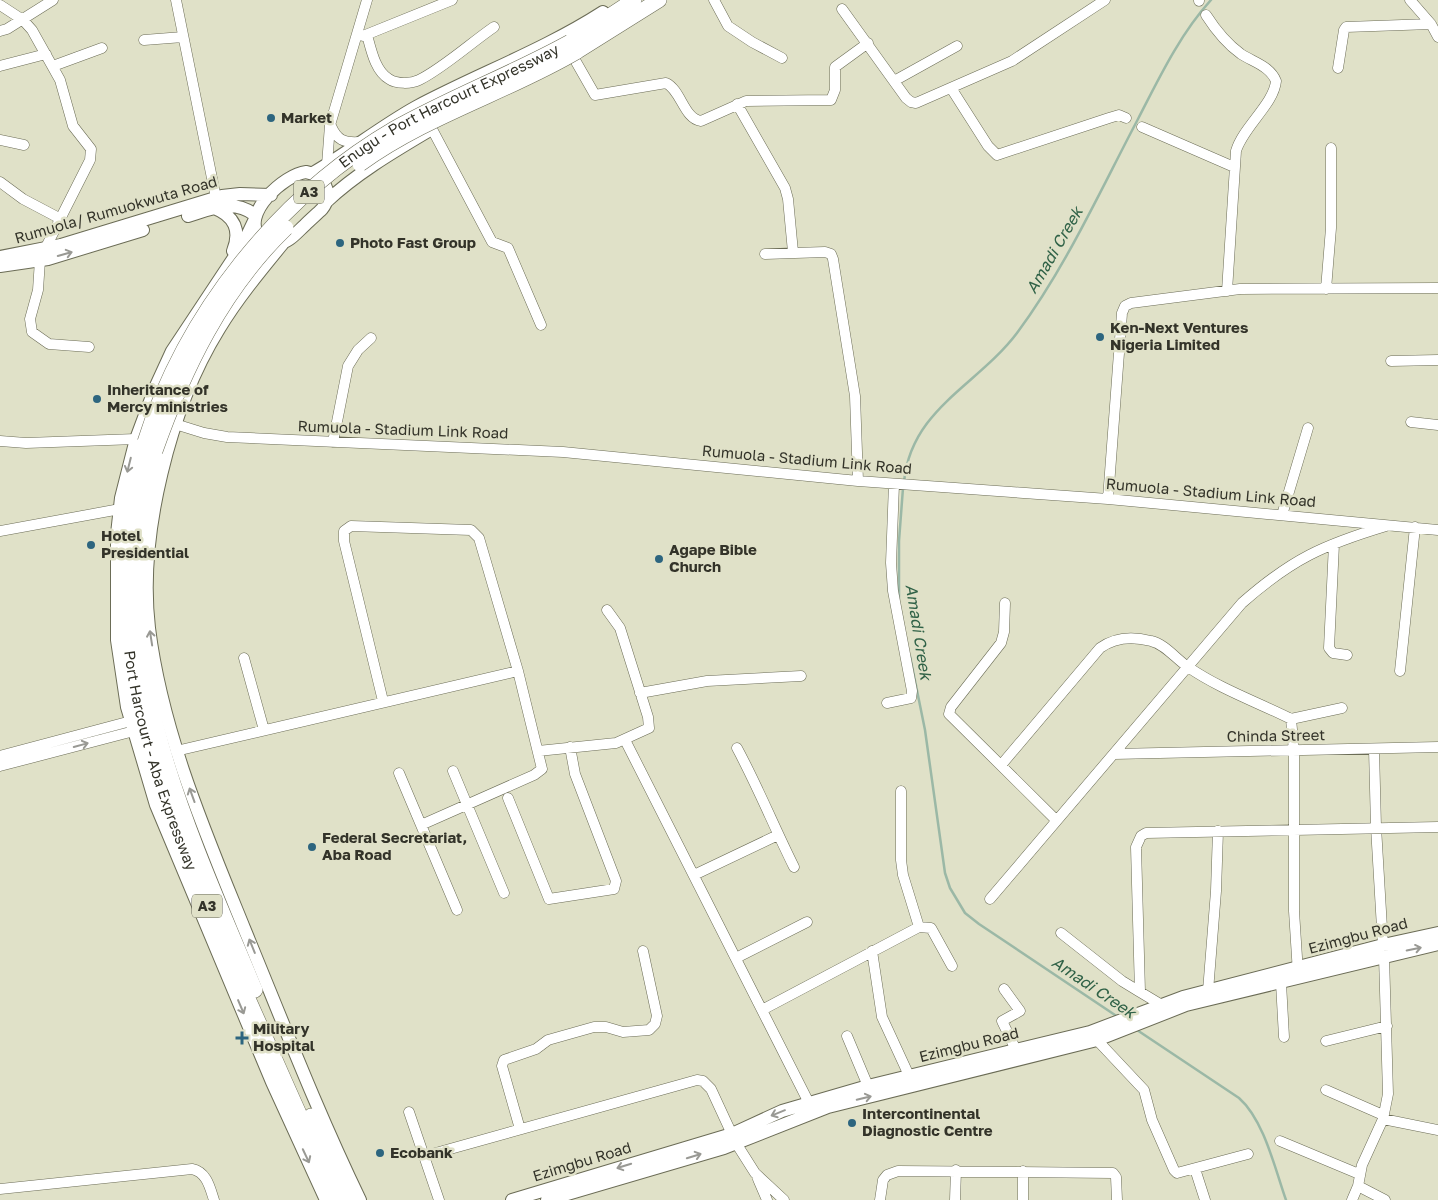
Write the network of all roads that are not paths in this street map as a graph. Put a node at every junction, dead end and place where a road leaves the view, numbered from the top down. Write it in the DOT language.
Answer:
graph roads {
  1 [pos="53,0"];
  2 [pos="176,0"];
  3 [pos="367,0"];
  4 [pos="452,0"];
  5 [pos="622,0"];
  6 [pos="634,0"];
  7 [pos="658,0"];
  8 [pos="668,0"];
  9 [pos="714,0"];
  10 [pos="1104,0"];
  11 [pos="1410,0"];
  12 [pos="1,3"];
  13 [pos="842,9"];
  14 [pos="1206,15"];
  15 [pos="23,20"];
  16 [pos="1431,24"];
  17 [pos="494,27"];
  18 [pos="0,31"];
  19 [pos="183,36"];
  20 [pos="362,36"];
  21 [pos="1438,36"];
  22 [pos="144,40"];
  23 [pos="868,43"];
  24 [pos="957,46"];
  25 [pos="102,48"];
  26 [pos="574,52"];
  27 [pos="46,54"];
  28 [pos="782,58"];
  29 [pos="0,66"];
  30 [pos="53,66"];
  31 [pos="1338,68"];
  32 [pos="894,81"];
  33 [pos="951,88"];
  34 [pos="737,104"];
  35 [pos="1126,118"];
  36 [pos="330,125"];
  37 [pos="1142,126"];
  38 [pos="432,129"];
  39 [pos="0,140"];
  40 [pos="359,142"];
  41 [pos="24,145"];
  42 [pos="1331,148"];
  43 [pos="327,165"];
  44 [pos="1234,167"];
  45 [pos="313,173"];
  46 [pos="0,182"];
  47 [pos="271,195"];
  48 [pos="326,202"];
  49 [pos="215,203"];
  50 [pos="59,218"];
  51 [pos="254,218"];
  52 [pos="284,242"];
  53 [pos="793,252"];
  54 [pos="43,254"];
  55 [pos="765,254"];
  56 [pos="0,257"];
  57 [pos="228,262"];
  58 [pos="0,266"];
  59 [pos="1438,288"];
  60 [pos="1326,289"];
  61 [pos="1227,290"];
  62 [pos="540,325"];
  63 [pos="371,338"];
  64 [pos="89,346"];
  65 [pos="1438,360"];
  66 [pos="1391,361"];
  67 [pos="1411,422"];
  68 [pos="174,424"];
  69 [pos="1438,425"];
  70 [pos="1308,428"];
  71 [pos="0,441"];
  72 [pos="332,442"];
  73 [pos="151,446"];
  74 [pos="858,481"];
  75 [pos="900,485"];
  76 [pos="1108,499"];
  77 [pos="120,509"];
  78 [pos="1282,515"];
  79 [pos="1353,521"];
  80 [pos="1390,525"];
  81 [pos="1415,527"];
  82 [pos="1438,530"];
  83 [pos="0,531"];
  84 [pos="117,534"];
  85 [pos="1345,539"];
  86 [pos="1334,544"];
  87 [pos="1005,602"];
  88 [pos="607,610"];
  89 [pos="126,618"];
  90 [pos="1347,655"];
  91 [pos="244,658"];
  92 [pos="1189,668"];
  93 [pos="518,671"];
  94 [pos="1400,671"];
  95 [pos="801,676"];
  96 [pos="640,693"];
  97 [pos="383,701"];
  98 [pos="887,703"];
  99 [pos="1342,708"];
  100 [pos="1291,719"];
  101 [pos="132,726"];
  102 [pos="264,730"];
  103 [pos="625,740"];
  104 [pos="570,747"];
  105 [pos="1438,747"];
  106 [pos="737,748"];
  107 [pos="1374,749"];
  108 [pos="176,751"];
  109 [pos="538,751"];
  110 [pos="1294,751"];
  111 [pos="34,753"];
  112 [pos="1114,754"];
  113 [pos="0,756"];
  114 [pos="1002,764"];
  115 [pos="0,766"];
  116 [pos="453,771"];
  117 [pos="399,773"];
  118 [pos="901,791"];
  119 [pos="508,798"];
  120 [pos="467,804"];
  121 [pos="1056,820"];
  122 [pos="421,825"];
  123 [pos="1376,827"];
  124 [pos="1438,827"];
  125 [pos="1295,829"];
  126 [pos="1218,831"];
  127 [pos="778,835"];
  128 [pos="794,867"];
  129 [pos="694,875"];
  130 [pos="504,893"];
  131 [pos="990,899"];
  132 [pos="457,910"];
  133 [pos="807,922"];
  134 [pos="919,927"];
  135 [pos="1061,933"];
  136 [pos="1438,933"];
  137 [pos="1438,944"];
  138 [pos="1384,950"];
  139 [pos="643,951"];
  140 [pos="872,951"];
  141 [pos="736,958"];
  142 [pos="952,966"];
  143 [pos="1298,974"];
  144 [pos="1281,982"];
  145 [pos="1004,989"];
  146 [pos="1208,991"];
  147 [pos="1140,992"];
  148 [pos="1160,1004"];
  149 [pos="762,1010"];
  150 [pos="1144,1016"];
  151 [pos="1387,1026"];
  152 [pos="1117,1028"];
  153 [pos="847,1036"];
  154 [pos="1284,1037"];
  155 [pos="1097,1040"];
  156 [pos="1326,1041"];
  157 [pos="1016,1050"];
  158 [pos="290,1082"];
  159 [pos="912,1082"];
  160 [pos="868,1086"];
  161 [pos="1326,1090"];
  162 [pos="809,1103"];
  163 [pos="409,1112"];
  164 [pos="1383,1117"];
  165 [pos="520,1129"];
  166 [pos="1438,1130"];
  167 [pos="734,1138"];
  168 [pos="1280,1141"];
  169 [pos="1248,1154"];
  170 [pos="424,1156"];
  171 [pos="956,1170"];
  172 [pos="1195,1170"];
  173 [pos="1023,1171"];
  174 [pos="755,1173"];
  175 [pos="1359,1174"];
  176 [pos="1358,1186"];
  177 [pos="0,1189"];
  178 [pos="214,1200"];
  179 [pos="326,1200"];
  180 [pos="339,1200"];
  181 [pos="350,1200"];
  182 [pos="360,1200"];
  183 [pos="439,1200"];
  184 [pos="512,1200"];
  185 [pos="547,1200"];
  186 [pos="767,1200"];
  187 [pos="784,1200"];
  188 [pos="880,1200"];
  189 [pos="955,1200"];
  190 [pos="1023,1200"];
  191 [pos="1117,1200"];
  192 [pos="1205,1200"];
  193 [pos="1352,1200"];
  194 [pos="1385,1200"];
  1 -- 15 [label="street"];
  2 -- 19 [label="street"];
  3 -- 20 [label="street"];
  4 -- 20 [label="street"];
  5 -- 40 [label="main road"];
  6 -- 26 [label="highway, A3"];
  7 -- 26 [label="highway, A3"];
  8 -- 26 [label="main road"];
  9 -- 28 [label="street"];
  10 -- 33 [label="street"];
  11 -- 16 [label="street"];
  12 -- 15 [label="street"];
  13 -- 23 [label="street"];
  14 -- 44 [label="street"];
  15 -- 18 [label="street"];
  15 -- 27 [label="street"];
  16 -- 21 [label="street"];
  16 -- 31 [label="street"];
  17 -- 20 [label="street"];
  19 -- 22 [label="street"];
  19 -- 49 [label="street"];
  20 -- 36 [label="street"];
  23 -- 32 [label="street"];
  23 -- 34 [label="street"];
  24 -- 32 [label="street"];
  25 -- 30 [label="street"];
  26 -- 34 [label="street"];
  26 -- 38 [label="main road"];
  26 -- 73 [label="highway, Enugu - Port Harcourt Expressway / A3, bridge"];
  27 -- 29 [label="street"];
  27 -- 30 [label="street"];
  30 -- 50 [label="street"];
  32 -- 33 [label="street"];
  33 -- 35 [label="street"];
  34 -- 53 [label="street"];
  36 -- 40 [label="street"];
  36 -- 43 [label="street"];
  37 -- 44 [label="street"];
  38 -- 48 [label="main road"];
  38 -- 62 [label="street"];
  39 -- 41 [label="street"];
  40 -- 43 [label="main road"];
  42 -- 60 [label="street"];
  43 -- 45 [label="main road"];
  44 -- 61 [label="street"];
  45 -- 47 [label="main road"];
  45 -- 48 [label="main road"];
  46 -- 50 [label="street"];
  47 -- 49 [label="main road, Rumuola/ Rumuokwuta Road"];
  47 -- 51 [label="main road"];
  48 -- 52 [label="main road"];
  49 -- 51 [label="main road, Rumuola/ Rumuokwuta Road"];
  49 -- 54 [label="main road, Rumuola/ Rumuokwuta Road"];
  49 -- 57 [label="main road"];
  50 -- 54 [label="street"];
  51 -- 52 [label="main road"];
  51 -- 57 [label="main road"];
  52 -- 68 [label="main road"];
  53 -- 55 [label="street"];
  53 -- 74 [label="street"];
  54 -- 56 [label="main road, Rumuola/ Rumuokwuta Road"];
  54 -- 58 [label="main road, Rumuola/ Rumuokwuta Road"];
  54 -- 64 [label="street"];
  57 -- 73 [label="main road"];
  59 -- 60 [label="street"];
  60 -- 61 [label="street"];
  61 -- 76 [label="street"];
  63 -- 72 [label="street"];
  65 -- 66 [label="street"];
  67 -- 69 [label="street"];
  68 -- 72 [label="street, Rumuola - Stadium Link Road"];
  68 -- 73 [label="main road"];
  70 -- 78 [label="street"];
  71 -- 73 [label="street"];
  72 -- 74 [label="street, Rumuola - Stadium Link Road"];
  73 -- 77 [label="main road, one-way"];
  73 -- 89 [label="highway, Port Harcourt - Aba Expressway / A3"];
  108 -- 73 [label="main road, one-way"];
  73 -- 158 [label="highway, Port Harcourt - Aba Expressway / A3"];
  74 -- 75 [label="street, Rumuola - Stadium Link Road"];
  75 -- 76 [label="street, Rumuola - Stadium Link Road"];
  75 -- 98 [label="street"];
  76 -- 78 [label="street, Rumuola - Stadium Link Road"];
  77 -- 83 [label="street"];
  77 -- 84 [label="main road"];
  78 -- 79 [label="street, Rumuola - Stadium Link Road"];
  79 -- 80 [label="street, Rumuola - Stadium Link Road"];
  79 -- 85 [label="street"];
  80 -- 81 [label="street, Rumuola - Stadium Link Road"];
  80 -- 85 [label="street"];
  81 -- 82 [label="street, Rumuola - Stadium Link Road"];
  81 -- 94 [label="street"];
  84 -- 89 [label="highway"];
  84 -- 101 [label="main road"];
  85 -- 86 [label="street"];
  86 -- 90 [label="street"];
  86 -- 92 [label="street"];
  87 -- 114 [label="street"];
  88 -- 96 [label="street"];
  89 -- 158 [label="highway, Port Harcourt - Aba Expressway / A3"];
  91 -- 102 [label="street"];
  92 -- 100 [label="street"];
  92 -- 112 [label="street"];
  92 -- 114 [label="street"];
  93 -- 97 [label="street"];
  93 -- 97 [label="street"];
  93 -- 109 [label="street"];
  95 -- 96 [label="street"];
  96 -- 103 [label="street"];
  97 -- 102 [label="street"];
  99 -- 100 [label="street"];
  100 -- 110 [label="street"];
  101 -- 111 [label="street"];
  101 -- 179 [label="main road, one-way"];
  102 -- 108 [label="street"];
  103 -- 104 [label="street"];
  103 -- 129 [label="street"];
  104 -- 109 [label="street"];
  104 -- 119 [label="street"];
  105 -- 107 [label="street, Chinda Street"];
  106 -- 127 [label="street"];
  107 -- 110 [label="street, Chinda Street"];
  107 -- 123 [label="street"];
  182 -- 108 [label="main road, one-way"];
  109 -- 120 [label="street"];
  110 -- 112 [label="street, Chinda Street"];
  110 -- 125 [label="street"];
  111 -- 113 [label="street"];
  111 -- 115 [label="street"];
  112 -- 121 [label="street"];
  114 -- 121 [label="street"];
  116 -- 120 [label="street"];
  117 -- 122 [label="street"];
  118 -- 134 [label="street"];
  120 -- 122 [label="street"];
  120 -- 130 [label="street"];
  121 -- 131 [label="street"];
  122 -- 132 [label="street"];
  123 -- 124 [label="street"];
  123 -- 125 [label="street"];
  123 -- 138 [label="street"];
  125 -- 126 [label="street"];
  125 -- 143 [label="street"];
  126 -- 146 [label="street"];
  126 -- 147 [label="street"];
  127 -- 128 [label="street"];
  127 -- 129 [label="street"];
  129 -- 141 [label="street"];
  133 -- 141 [label="street"];
  134 -- 140 [label="street"];
  134 -- 142 [label="street"];
  135 -- 147 [label="street"];
  136 -- 138 [label="main road, Ezimgbu Road"];
  138 -- 137 [label="main road, Ezimgbu Road, one-way"];
  138 -- 143 [label="main road, Ezimgbu Road"];
  138 -- 151 [label="street"];
  139 -- 165 [label="street"];
  140 -- 149 [label="street"];
  140 -- 159 [label="street"];
  141 -- 149 [label="street"];
  143 -- 144 [label="main road, Ezimgbu Road"];
  143 -- 146 [label="main road, Ezimgbu Road"];
  144 -- 150 [label="main road, Ezimgbu Road"];
  144 -- 154 [label="street"];
  145 -- 157 [label="street"];
  146 -- 148 [label="main road, Ezimgbu Road"];
  147 -- 148 [label="street"];
  148 -- 150 [label="main road, Ezimgbu Road"];
  149 -- 162 [label="street"];
  150 -- 152 [label="main road, Ezimgbu Road"];
  151 -- 156 [label="street"];
  151 -- 164 [label="street"];
  152 -- 155 [label="main road, Ezimgbu Road"];
  152 -- 157 [label="main road, Ezimgbu Road"];
  153 -- 160 [label="street"];
  155 -- 159 [label="main road, Ezimgbu Road"];
  155 -- 172 [label="street"];
  157 -- 159 [label="main road, Ezimgbu Road"];
  158 -- 180 [label="highway, Port Harcourt - Aba Expressway / A3"];
  158 -- 181 [label="highway, Port Harcourt - Aba Expressway / A3"];
  159 -- 160 [label="main road, Ezimgbu Road"];
  167 -- 159 [label="main road, Ezimgbu Road, one-way"];
  160 -- 162 [label="main road, Ezimgbu Road"];
  161 -- 164 [label="street"];
  162 -- 167 [label="main road, Ezimgbu Road, one-way"];
  163 -- 170 [label="street"];
  164 -- 166 [label="street"];
  164 -- 175 [label="street"];
  165 -- 167 [label="street"];
  165 -- 170 [label="street"];
  167 -- 174 [label="street"];
  167 -- 184 [label="main road, Ezimgbu Road, one-way"];
  185 -- 167 [label="main road, Ezimgbu Road, one-way"];
  168 -- 175 [label="street"];
  169 -- 172 [label="street"];
  170 -- 183 [label="street"];
  171 -- 173 [label="street"];
  171 -- 188 [label="street"];
  171 -- 189 [label="street"];
  172 -- 192 [label="street"];
  173 -- 190 [label="street"];
  173 -- 191 [label="street"];
  174 -- 186 [label="street"];
  174 -- 187 [label="street"];
  175 -- 176 [label="street"];
  176 -- 193 [label="street"];
  176 -- 194 [label="street"];
  177 -- 178 [label="street"];
}
